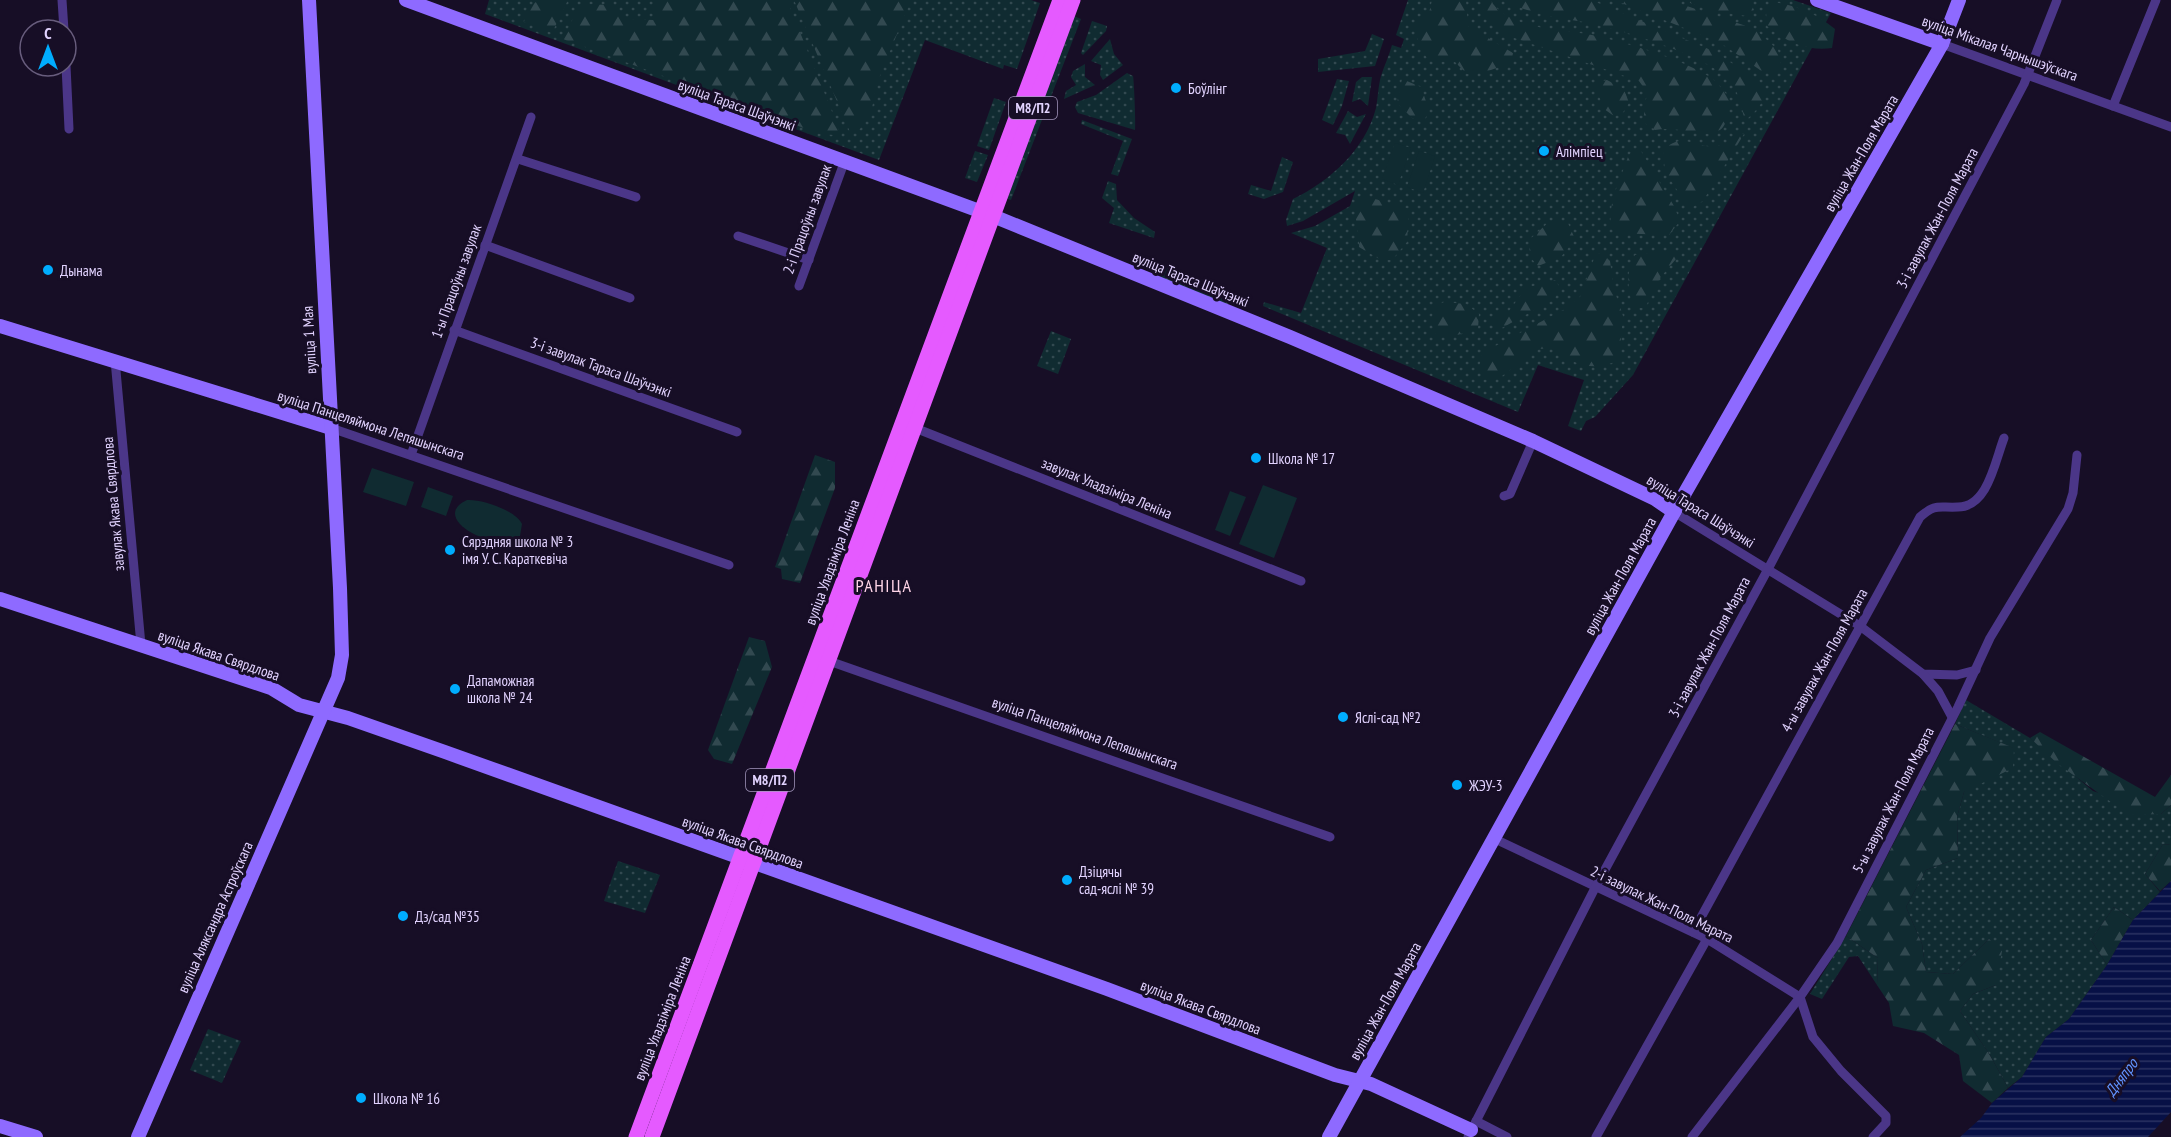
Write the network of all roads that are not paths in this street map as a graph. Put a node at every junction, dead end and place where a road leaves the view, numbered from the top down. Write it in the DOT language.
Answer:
graph roads {
  1 [pos="62,0"];
  2 [pos="309,0"];
  3 [pos="406,0"];
  4 [pos="1060,0"];
  5 [pos="1073,0"];
  6 [pos="1959,0"];
  7 [pos="2057,0"];
  8 [pos="2156,0"];
  9 [pos="1827,1"];
  10 [pos="63,18"];
  11 [pos="1942,44"];
  12 [pos="2028,76"];
  13 [pos="67,78"];
  14 [pos="2113,106"];
  15 [pos="531,117"];
  16 [pos="2171,127"];
  17 [pos="69,129"];
  18 [pos="518,159"];
  19 [pos="844,162"];
  20 [pos="636,197"];
  21 [pos="987,214"];
  22 [pos="738,236"];
  23 [pos="485,245"];
  24 [pos="808,260"];
  25 [pos="799,286"];
  26 [pos="630,298"];
  27 [pos="0,326"];
  28 [pos="454,330"];
  29 [pos="115,360"];
  30 [pos="909,425"];
  31 [pos="331,428"];
  32 [pos="737,432"];
  33 [pos="2004,438"];
  34 [pos="1533,441"];
  35 [pos="411,454"];
  36 [pos="2077,455"];
  37 [pos="1504,496"];
  38 [pos="1674,512"];
  39 [pos="729,565"];
  40 [pos="1767,571"];
  41 [pos="1301,581"];
  42 [pos="0,598"];
  43 [pos="1860,626"];
  44 [pos="141,645"];
  45 [pos="829,661"];
  46 [pos="1976,670"];
  47 [pos="1923,674"];
  48 [pos="325,712"];
  49 [pos="1952,717"];
  50 [pos="1330,837"];
  51 [pos="1494,838"];
  52 [pos="748,862"];
  53 [pos="1595,888"];
  54 [pos="1692,932"];
  55 [pos="1707,939"];
  56 [pos="1800,997"];
  57 [pos="1359,1081"];
  58 [pos="0,1126"];
  59 [pos="1472,1129"];
  60 [pos="36,1137"];
  61 [pos="138,1137"];
  62 [pos="636,1137"];
  63 [pos="652,1137"];
  64 [pos="1329,1137"];
  65 [pos="1507,1137"];
  66 [pos="1596,1137"];
  67 [pos="1692,1137"];
  68 [pos="1873,1137"];
  1 -- 10 [label="street"];
  2 -- 31 [label="street, вуліца 1 Мая"];
  3 -- 19 [label="street, вуліца Тараса Шаўчэнкі"];
  4 -- 21 [label="main road, вуліца Уладзіміра Леніна / М8/П2"];
  5 -- 21 [label="main road, вуліца Уладзіміра Леніна / М8/П2"];
  6 -- 11 [label="street, вуліца Жан-Поля Марата"];
  7 -- 12 [label="street, 3-і завулак Жан-Поля Марата"];
  8 -- 14 [label="street"];
  9 -- 11 [label="street, вуліца Мікалая Чарнышэўскага"];
  11 -- 12 [label="street, вуліца Мікалая Чарнышэўскага"];
  11 -- 38 [label="street, вуліца Жан-Поля Марата"];
  12 -- 14 [label="street, вуліца Мікалая Чарнышэўскага"];
  12 -- 40 [label="street, 3-і завулак Жан-Поля Марата"];
  13 -- 17 [label="street"];
  14 -- 16 [label="street, вуліца Мікалая Чарнышэўскага"];
  15 -- 18 [label="street, 1-ы Працоўны завулак"];
  18 -- 20 [label="street"];
  18 -- 23 [label="street, 1-ы Працоўны завулак"];
  19 -- 21 [label="street, вуліца Тараса Шаўчэнкі"];
  19 -- 24 [label="street, 2-і Працоўны завулак"];
  21 -- 30 [label="main road, вуліца Уладзіміра Леніна / М8/П2"];
  21 -- 34 [label="street, вуліца Тараса Шаўчэнкі"];
  22 -- 24 [label="street"];
  23 -- 26 [label="street"];
  23 -- 28 [label="street, 1-ы Працоўны завулак"];
  24 -- 25 [label="street, 2-і Працоўны завулак"];
  27 -- 29 [label="street, вуліца Панцеляймона Лепяшынскага"];
  28 -- 32 [label="street, 3-і завулак Тараса Шаўчэнкі"];
  28 -- 35 [label="street, 1-ы Працоўны завулак"];
  29 -- 31 [label="street, вуліца Панцеляймона Лепяшынскага"];
  29 -- 44 [label="street, завулак Якава Свярдлова"];
  30 -- 41 [label="street, завулак Уладзіміра Леніна"];
  30 -- 45 [label="main road, вуліца Уладзіміра Леніна / М8/П2"];
  30 -- 52 [label="main road, вуліца Уладзіміра Леніна / М8/П2"];
  31 -- 35 [label="street, вуліца Панцеляймона Лепяшынскага"];
  31 -- 48 [label="street, вуліца 1 Мая"];
  33 -- 43 [label="street, 4-ы завулак Жан-Поля Марата"];
  34 -- 37 [label="street"];
  34 -- 38 [label="street, вуліца Тараса Шаўчэнкі"];
  35 -- 39 [label="street, вуліца Панцеляймона Лепяшынскага"];
  36 -- 46 [label="street, 5-ы завулак Жан-Поля Марата"];
  38 -- 40 [label="street, вуліца Тараса Шаўчэнкі"];
  38 -- 51 [label="street, вуліца Жан-Поля Марата"];
  40 -- 43 [label="street, вуліца Тараса Шаўчэнкі"];
  40 -- 53 [label="street, 3-і завулак Жан-Поля Марата"];
  42 -- 44 [label="street, вуліца Якава Свярдлова"];
  43 -- 47 [label="street, вуліца Тараса Шаўчэнкі"];
  43 -- 54 [label="street, 4-ы завулак Жан-Поля Марата"];
  44 -- 48 [label="street, вуліца Якава Свярдлова"];
  45 -- 50 [label="street, вуліца Панцеляймона Лепяшынскага"];
  45 -- 52 [label="main road, вуліца Уладзіміра Леніна / М8/П2"];
  46 -- 47 [label="street"];
  46 -- 49 [label="street, 5-ы завулак Жан-Поля Марата"];
  47 -- 49 [label="street, вуліца Тараса Шаўчэнкі"];
  48 -- 52 [label="street, вуліца Якава Свярдлова"];
  48 -- 61 [label="street, вуліца Аляксандра Астроўскага"];
  49 -- 56 [label="street, 5-ы завулак Жан-Поля Марата"];
  51 -- 53 [label="street, 2-і завулак Жан-Поля Марата"];
  51 -- 57 [label="street, вуліца Жан-Поля Марата"];
  52 -- 57 [label="street, вуліца Якава Свярдлова"];
  52 -- 62 [label="main road, вуліца Уладзіміра Леніна / М8/П2"];
  52 -- 63 [label="main road, вуліца Уладзіміра Леніна / М8/П2"];
  53 -- 54 [label="street, 2-і завулак Жан-Поля Марата"];
  53 -- 59 [label="street, 3-і завулак Жан-Поля Марата"];
  54 -- 55 [label="street, 2-і завулак Жан-Поля Марата"];
  55 -- 56 [label="street, 2-і завулак Жан-Поля Марата"];
  55 -- 66 [label="street"];
  56 -- 67 [label="street, 5-ы завулак Жан-Поля Марата"];
  56 -- 68 [label="street"];
  57 -- 59 [label="street, вуліца Якава Свярдлова"];
  57 -- 64 [label="street, вуліца Жан-Поля Марата"];
  58 -- 60 [label="street"];
  59 -- 65 [label="street, вуліца Якава Свярдлова"];
}
